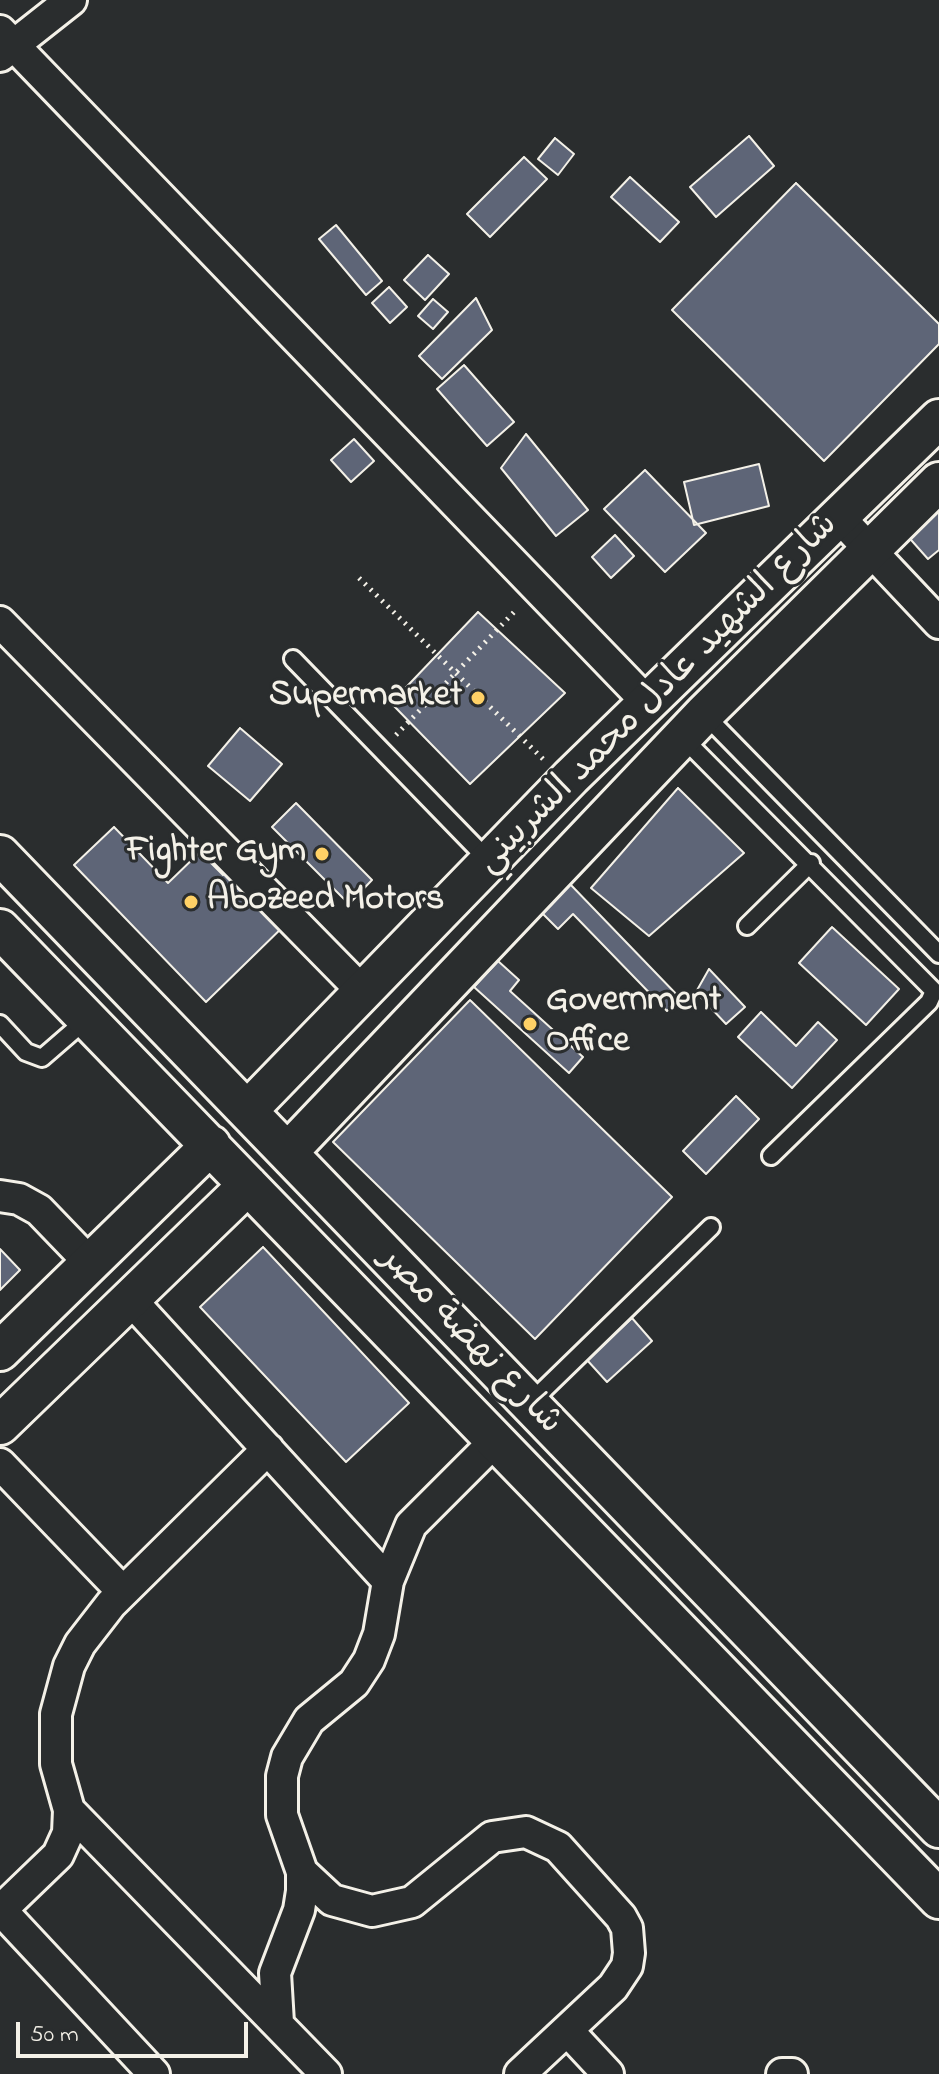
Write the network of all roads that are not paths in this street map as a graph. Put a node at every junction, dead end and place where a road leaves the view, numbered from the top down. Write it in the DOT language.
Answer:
graph roads {
  1 [pos="71,0"];
  2 [pos="4,44"];
  3 [pos="939,419"];
  4 [pos="939,482"];
  5 [pos="839,517"];
  6 [pos="870,550"];
  7 [pos="0,622"];
  8 [pos="939,623"];
  9 [pos="293,659"];
  10 [pos="660,691"];
  11 [pos="693,725"];
  12 [pos="0,855"];
  13 [pos="489,861"];
  14 [pos="811,863"];
  15 [pos="747,926"];
  16 [pos="0,929"];
  17 [pos="939,954"];
  18 [pos="363,992"];
  19 [pos="87,1019"];
  20 [pos="0,1024"];
  21 [pos="248,1110"];
  22 [pos="211,1145"];
  23 [pos="288,1152"];
  24 [pos="771,1156"];
  25 [pos="248,1185"];
  26 [pos="0,1196"];
  27 [pos="711,1227"];
  28 [pos="90,1263"];
  29 [pos="130,1299"];
  30 [pos="0,1351"];
  31 [pos="529,1404"];
  32 [pos="0,1425"];
  33 [pos="496,1440"];
  34 [pos="268,1449"];
  35 [pos="0,1464"];
  36 [pos="388,1581"];
  37 [pos="123,1592"];
  38 [pos="794,1681"];
  39 [pos="764,1721"];
  40 [pos="857,1746"];
  41 [pos="833,1790"];
  42 [pos="69,1810"];
  43 [pos="939,1828"];
  44 [pos="302,1872"];
  45 [pos="939,1899"];
  46 [pos="0,1909"];
  47 [pos="278,2023"];
  48 [pos="567,2030"];
  49 [pos="151,2073"];
  50 [pos="326,2074"];
  51 [pos="520,2074"];
  52 [pos="608,2074"];
  53 [pos="782,2074"];
  54 [pos="792,2074"];
  1 -- 2 [label="street"];
  2 -- 10 [label="street"];
  3 -- 5 [label="street, شارع الشهيد عادل محمد الشربيني"];
  4 -- 6 [label="street, شارع الشهيد عادل محمد الشربيني"];
  5 -- 6 [label="street"];
  5 -- 10 [label="street, شارع الشهيد عادل محمد الشربيني"];
  6 -- 8 [label="street"];
  6 -- 11 [label="street, شارع الشهيد عادل محمد الشربيني"];
  7 -- 18 [label="street"];
  9 -- 13 [label="lane"];
  10 -- 11 [label="street"];
  10 -- 13 [label="street, شارع الشهيد عادل محمد الشربيني"];
  11 -- 14 [label="lane"];
  11 -- 17 [label="lane"];
  11 -- 23 [label="street, شارع الشهيد عادل محمد الشربيني"];
  12 -- 21 [label="street, شارع نهضة مصر"];
  13 -- 18 [label="street, شارع الشهيد عادل محمد الشربيني"];
  14 -- 15 [label="lane"];
  14 -- 24 [label="lane"];
  16 -- 19 [label="street, شارع نهضة مصر"];
  18 -- 21 [label="street, شارع الشهيد عادل محمد الشربيني"];
  19 -- 20 [label="lane"];
  19 -- 22 [label="street, شارع نهضة مصر"];
  21 -- 23 [label="street, شارع نهضة مصر"];
  22 -- 25 [label="street, شارع نهضة مصر"];
  22 -- 28 [label="street"];
  23 -- 31 [label="street, شارع نهضة مصر"];
  25 -- 29 [label="street"];
  25 -- 33 [label="street, شارع نهضة مصر"];
  26 -- 28 [label="street"];
  27 -- 31 [label="lane"];
  28 -- 30 [label="street"];
  29 -- 32 [label="street"];
  29 -- 34 [label="street"];
  31 -- 38 [label="street, شارع نهضة مصر"];
  33 -- 36 [label="street"];
  33 -- 39 [label="street, شارع نهضة مصر"];
  34 -- 36 [label="street"];
  34 -- 37 [label="street"];
  35 -- 37 [label="street"];
  36 -- 44 [label="street"];
  37 -- 42 [label="street"];
  38 -- 39 [label="street"];
  38 -- 40 [label="street, شارع نهضة مصر"];
  39 -- 41 [label="street, شارع نهضة مصر"];
  40 -- 41 [label="street"];
  40 -- 43 [label="street, شارع نهضة مصر"];
  41 -- 45 [label="street, شارع نهضة مصر"];
  42 -- 46 [label="street"];
  42 -- 47 [label="street"];
  44 -- 47 [label="street"];
  44 -- 48 [label="street"];
  46 -- 49 [label="street"];
  47 -- 50 [label="street"];
  48 -- 51 [label="street"];
  48 -- 52 [label="street"];
  53 -- 54 [label="street"];
}
